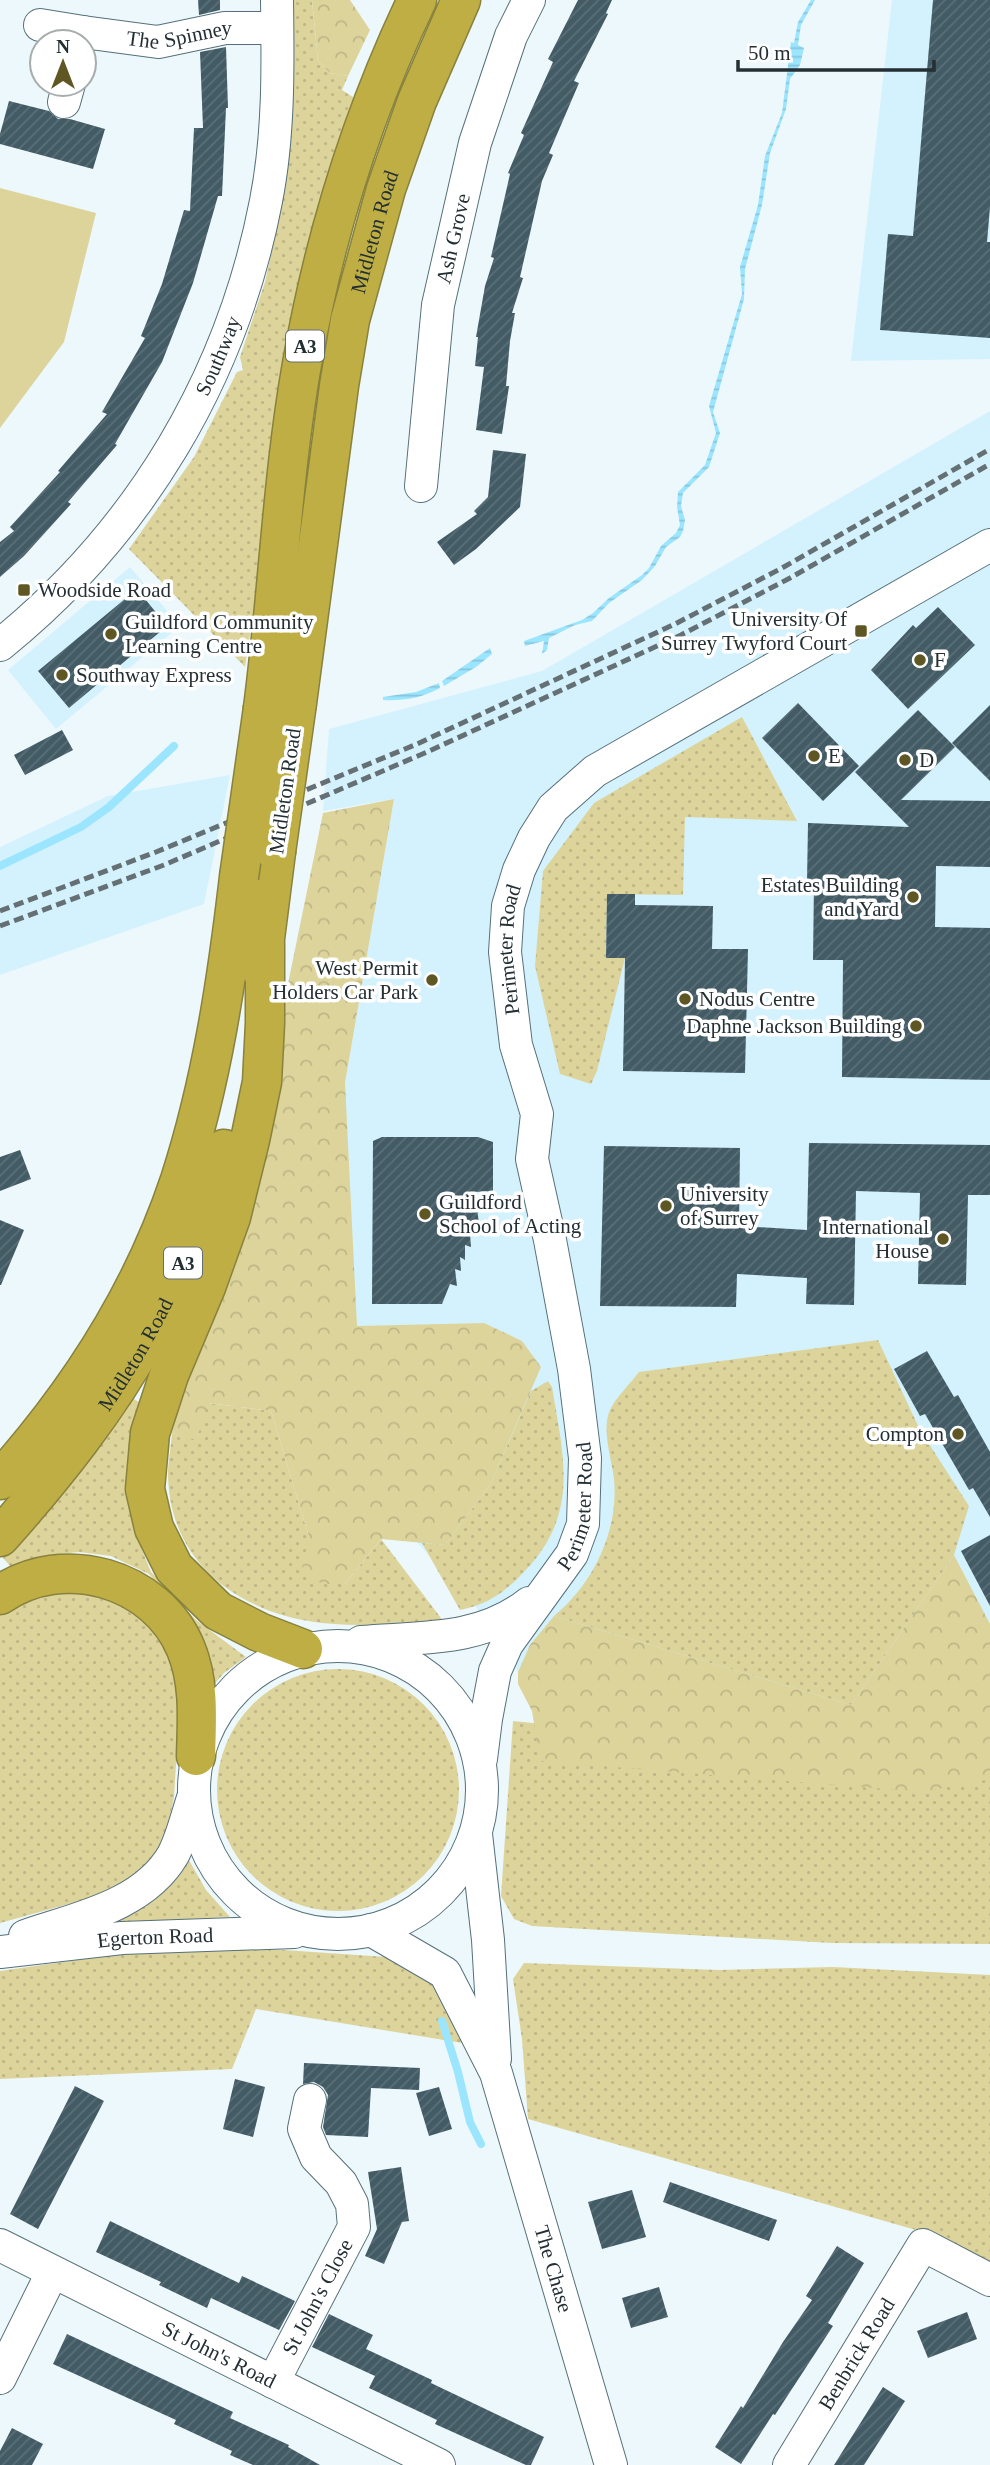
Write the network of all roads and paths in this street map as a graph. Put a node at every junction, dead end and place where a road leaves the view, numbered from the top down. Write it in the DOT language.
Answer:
graph roads {
  1 [pos="416,0"];
  2 [pos="461,0"];
  3 [pos="529,0"];
  4 [pos="277,14"];
  5 [pos="40,25"];
  6 [pos="50,28"];
  7 [pos="98,38"];
  8 [pos="421,486"];
  9 [pos="990,545"];
  10 [pos="0,645"];
  11 [pos="280,705"];
  12 [pos="265,944"];
  13 [pos="0,1480"];
  14 [pos="0,1537"];
  15 [pos="543,1591"];
  16 [pos="0,1595"];
  17 [pos="316,1647"];
  18 [pos="196,1756"];
  19 [pos="481,1759"];
  20 [pos="192,1798"];
  21 [pos="476,1834"];
  22 [pos="371,1930"];
  23 [pos="310,1932"];
  24 [pos="0,1945"];
  25 [pos="0,1952"];
  26 [pos="496,2073"];
  27 [pos="310,2100"];
  28 [pos="0,2245"];
  29 [pos="52,2273"];
  30 [pos="990,2280"];
  31 [pos="0,2378"];
  32 [pos="273,2382"];
  33 [pos="390,2455"];
  34 [pos="439,2465"];
  35 [pos="611,2465"];
  36 [pos="789,2465"];
  1 -- 11 [label="highway, Midleton Road / A3"];
  2 -- 11 [label="highway, Midleton Road / A3"];
  3 -- 8 [label="street, Ash Grove"];
  4 -- 7 [label="street, The Spinney"];
  4 -- 10 [label="street, Southway"];
  5 -- 6 [label="street, The Spinney"];
  9 -- 15 [label="street, Perimeter Road"];
  11 -- 12 [label="highway, Midleton Road / A3, bridge"];
  11 -- 13 [label="highway, Midleton Road / A3, bridge"];
  12 -- 14 [label="highway, Midleton Road / A3"];
  12 -- 17 [label="highway"];
  15 -- 17 [label="street, Perimeter Road"];
  15 -- 19 [label="street, Perimeter Road"];
  16 -- 18 [label="highway"];
  17 -- 18 [label="street"];
  17 -- 19 [label="street"];
  18 -- 20 [label="street"];
  19 -- 21 [label="street, Perimeter Road"];
  20 -- 23 [label="street"];
  20 -- 24 [label="street, Egerton Road"];
  21 -- 22 [label="street"];
  21 -- 26 [label="street, The Chase"];
  22 -- 23 [label="street"];
  22 -- 26 [label="street, The Chase"];
  23 -- 25 [label="street, Egerton Road"];
  26 -- 35 [label="street, The Chase"];
  27 -- 32 [label="street, St John's Close"];
  28 -- 29 [label="street, St John's Road"];
  29 -- 31 [label="street"];
  29 -- 32 [label="street, St John's Road"];
  30 -- 36 [label="street, Benbrick Road"];
  32 -- 33 [label="street, St John's Road"];
  33 -- 34 [label="street, St John's Road"];
}
